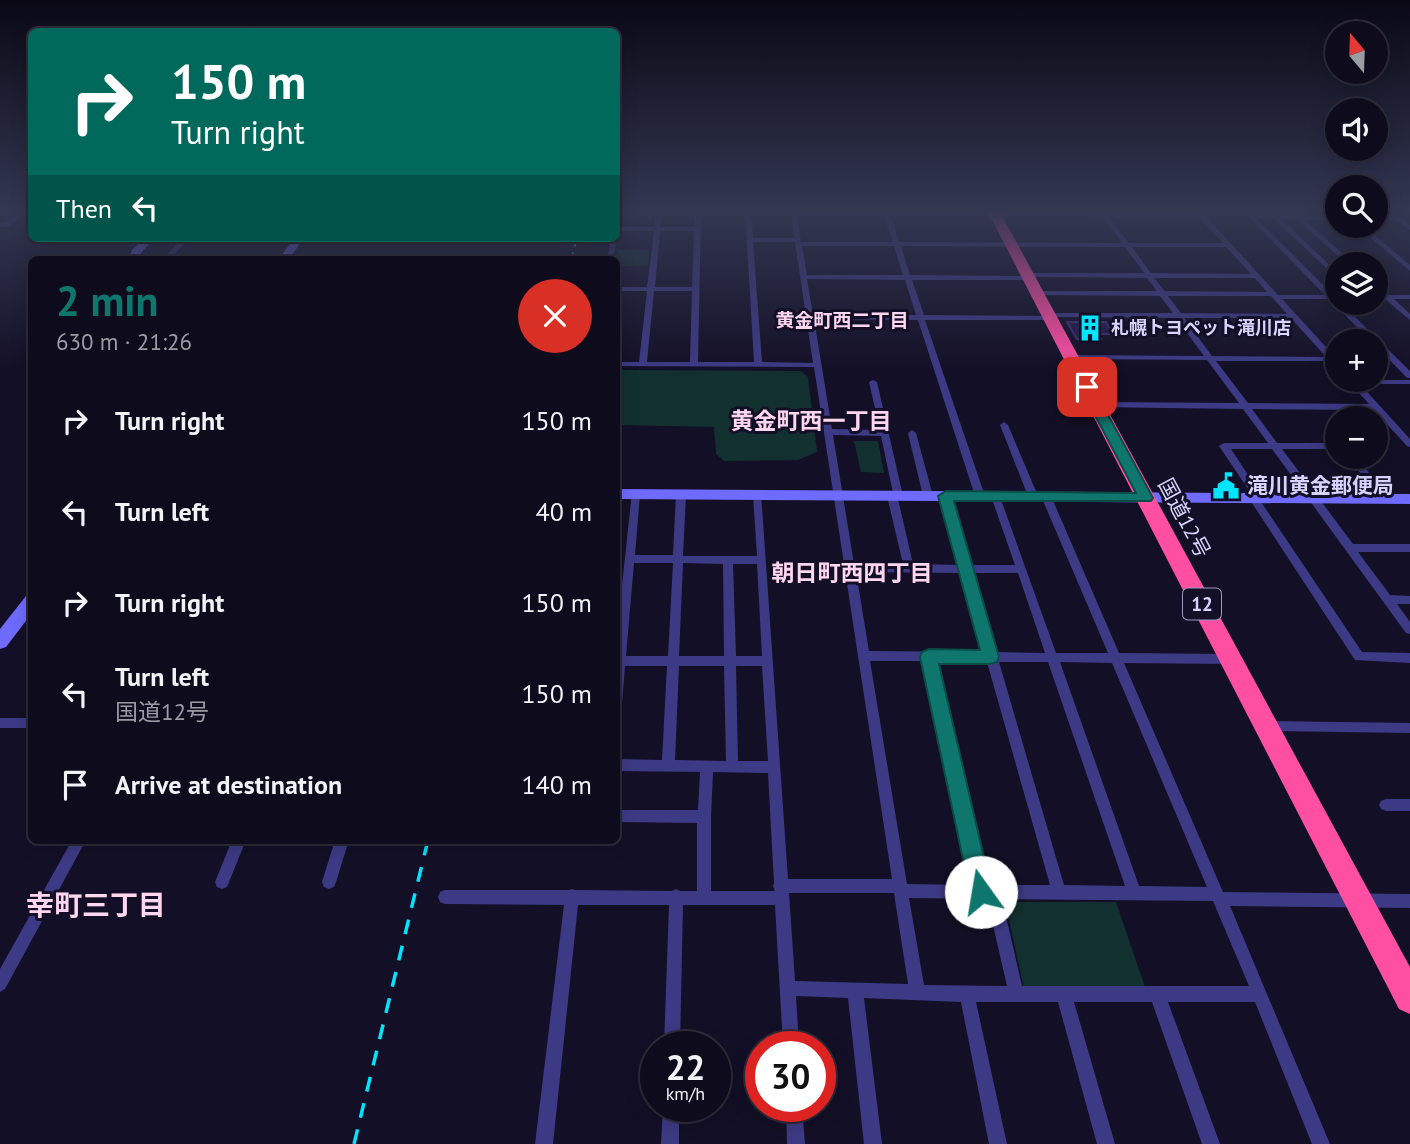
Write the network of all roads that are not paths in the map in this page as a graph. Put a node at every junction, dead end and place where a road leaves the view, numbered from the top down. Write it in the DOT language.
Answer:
graph roads {
  1 [pos="654,263"];
  2 [pos="697,263"];
  3 [pos="751,263"];
  4 [pos="802,263"];
  5 [pos="903,263"];
  6 [pos="1021,263"];
  7 [pos="1140,263"];
  8 [pos="1245,263"];
  9 [pos="1300,263"];
  10 [pos="1149,275"];
  11 [pos="1256,276"];
  12 [pos="804,277"];
  13 [pos="908,277"];
  14 [pos="1031,282"];
  15 [pos="1325,288"];
  16 [pos="620,289"];
  17 [pos="651,289"];
  18 [pos="697,289"];
  19 [pos="1162,294"];
  20 [pos="1274,295"];
  21 [pos="1325,297"];
  22 [pos="1388,297"];
  23 [pos="1410,297"];
  24 [pos="1388,298"];
  25 [pos="1178,315"];
  26 [pos="1351,315"];
  27 [pos="1049,316"];
  28 [pos="1293,316"];
  29 [pos="810,317"];
  30 [pos="921,317"];
  31 [pos="1410,318"];
  32 [pos="1364,329"];
  33 [pos="1325,352"];
  34 [pos="1388,354"];
  35 [pos="1071,357"];
  36 [pos="1209,358"];
  37 [pos="1325,362"];
  38 [pos="620,364"];
  39 [pos="643,364"];
  40 [pos="694,365"];
  41 [pos="758,365"];
  42 [pos="818,365"];
  43 [pos="1410,376"];
  44 [pos="873,382"];
  45 [pos="1388,382"];
  46 [pos="1410,382"];
  47 [pos="1362,392"];
  48 [pos="1096,405"];
  49 [pos="1245,406"];
  50 [pos="1375,406"];
  51 [pos="1325,407"];
  52 [pos="1388,420"];
  53 [pos="1004,425"];
  54 [pos="829,432"];
  55 [pos="885,433"];
  56 [pos="912,433"];
  57 [pos="1410,444"];
  58 [pos="1275,446"];
  59 [pos="1325,446"];
  60 [pos="1361,469"];
  61 [pos="620,494"];
  62 [pos="635,494"];
  63 [pos="681,495"];
  64 [pos="758,495"];
  65 [pos="839,495"];
  66 [pos="895,496"];
  67 [pos="928,496"];
  68 [pos="946,496"];
  69 [pos="980,496"];
  70 [pos="996,496"];
  71 [pos="1039,496"];
  72 [pos="1146,498"];
  73 [pos="1256,498"];
  74 [pos="1313,499"];
  75 [pos="1387,499"];
  76 [pos="1410,499"];
  77 [pos="1350,548"];
  78 [pos="1410,548"];
  79 [pos="629,559"];
  80 [pos="678,560"];
  81 [pos="728,560"];
  82 [pos="762,560"];
  83 [pos="851,568"];
  84 [pos="909,568"];
  85 [pos="966,568"];
  86 [pos="1022,569"];
  87 [pos="1388,599"];
  88 [pos="1410,600"];
  89 [pos="26,615"];
  90 [pos="1410,630"];
  91 [pos="0,642"];
  92 [pos="865,656"];
  93 [pos="929,657"];
  94 [pos="990,657"];
  95 [pos="1053,658"];
  96 [pos="1115,658"];
  97 [pos="1410,658"];
  98 [pos="1231,659"];
  99 [pos="621,661"];
  100 [pos="675,661"];
  101 [pos="730,661"];
  102 [pos="767,661"];
  103 [pos="620,670"];
  104 [pos="0,723"];
  105 [pos="28,723"];
  106 [pos="1266,726"];
  107 [pos="1410,728"];
  108 [pos="620,765"];
  109 [pos="668,766"];
  110 [pos="707,766"];
  111 [pos="732,766"];
  112 [pos="773,767"];
  113 [pos="1386,805"];
  114 [pos="1410,805"];
  115 [pos="620,816"];
  116 [pos="704,817"];
  117 [pos="77,844"];
  118 [pos="237,844"];
  119 [pos="341,844"];
  120 [pos="222,882"];
  121 [pos="329,882"];
  122 [pos="901,889"];
  123 [pos="781,892"];
  124 [pos="987,892"];
  125 [pos="1059,893"];
  126 [pos="1135,894"];
  127 [pos="676,896"];
  128 [pos="704,896"];
  129 [pos="1217,896"];
  130 [pos="445,897"];
  131 [pos="572,897"];
  132 [pos="1358,901"];
  133 [pos="1410,901"];
  134 [pos="0,984"];
  135 [pos="788,988"];
  136 [pos="855,990"];
  137 [pos="917,992"];
  138 [pos="1016,993"];
  139 [pos="967,994"];
  140 [pos="1064,994"];
  141 [pos="1157,994"];
  142 [pos="1260,994"];
  143 [pos="1410,998"];
  144 [pos="672,1031"];
  145 [pos="790,1031"];
  146 [pos="671,1122"];
  147 [pos="795,1122"];
  148 [pos="544,1144"];
  149 [pos="670,1144"];
  150 [pos="796,1144"];
  151 [pos="873,1144"];
  152 [pos="998,1144"];
  153 [pos="1106,1144"];
  154 [pos="1210,1144"];
  155 [pos="1321,1144"];
  1 -- 17 [label="street"];
  2 -- 18 [label="street"];
  3 -- 41 [label="street"];
  4 -- 12 [label="street"];
  5 -- 13 [label="street"];
  6 -- 14 [label="highway, 国道12号 / 12"];
  7 -- 10 [label="street"];
  8 -- 11 [label="street"];
  9 -- 15 [label="street"];
  10 -- 11 [label="street"];
  10 -- 14 [label="street"];
  10 -- 19 [label="street"];
  11 -- 20 [label="street"];
  12 -- 13 [label="street"];
  12 -- 29 [label="street"];
  13 -- 14 [label="street"];
  13 -- 30 [label="street"];
  14 -- 19 [label="street"];
  14 -- 27 [label="highway, 国道12号 / 12"];
  16 -- 17 [label="street"];
  17 -- 18 [label="street"];
  17 -- 39 [label="street"];
  18 -- 40 [label="street"];
  19 -- 20 [label="street"];
  19 -- 25 [label="street"];
  20 -- 21 [label="street"];
  20 -- 28 [label="street"];
  22 -- 23 [label="street"];
  24 -- 31 [label="street"];
  25 -- 27 [label="street"];
  25 -- 28 [label="street"];
  25 -- 36 [label="street"];
  26 -- 32 [label="street"];
  27 -- 30 [label="street"];
  27 -- 35 [label="highway, 国道12号 / 12"];
  28 -- 33 [label="street"];
  29 -- 30 [label="street"];
  29 -- 42 [label="street"];
  30 -- 69 [label="street"];
  34 -- 43 [label="street"];
  35 -- 36 [label="street"];
  35 -- 48 [label="highway, 国道12号 / 12"];
  36 -- 37 [label="street"];
  36 -- 49 [label="street"];
  38 -- 39 [label="street"];
  39 -- 40 [label="street"];
  40 -- 41 [label="street"];
  41 -- 42 [label="street"];
  42 -- 54 [label="street"];
  44 -- 55 [label="street"];
  45 -- 46 [label="street"];
  47 -- 50 [label="street"];
  48 -- 49 [label="street"];
  48 -- 72 [label="highway, 国道12号 / 12"];
  49 -- 51 [label="street"];
  49 -- 58 [label="street"];
  52 -- 57 [label="street"];
  53 -- 71 [label="street"];
  54 -- 55 [label="street"];
  54 -- 65 [label="street"];
  55 -- 66 [label="street"];
  56 -- 67 [label="street"];
  58 -- 59 [label="street"];
  58 -- 73 [label="street"];
  58 -- 74 [label="street"];
  60 -- 75 [label="street"];
  61 -- 62 [label="street"];
  62 -- 63 [label="street"];
  62 -- 79 [label="street"];
  63 -- 64 [label="street"];
  63 -- 80 [label="street"];
  64 -- 65 [label="street"];
  64 -- 82 [label="street"];
  65 -- 66 [label="street"];
  65 -- 83 [label="street"];
  66 -- 67 [label="street"];
  66 -- 84 [label="street"];
  67 -- 68 [label="street"];
  68 -- 69 [label="street"];
  68 -- 85 [label="street"];
  69 -- 70 [label="street"];
  70 -- 71 [label="street"];
  70 -- 86 [label="street"];
  71 -- 72 [label="street"];
  71 -- 96 [label="street"];
  72 -- 73 [label="street"];
  72 -- 98 [label="highway, 国道12号 / 12"];
  73 -- 74 [label="street"];
  73 -- 97 [label="street"];
  74 -- 75 [label="street"];
  74 -- 77 [label="street"];
  75 -- 76 [label="street"];
  77 -- 78 [label="street"];
  77 -- 87 [label="street"];
  79 -- 80 [label="street"];
  79 -- 99 [label="street"];
  80 -- 81 [label="street"];
  80 -- 100 [label="street"];
  81 -- 82 [label="street"];
  81 -- 101 [label="street"];
  82 -- 102 [label="street"];
  83 -- 84 [label="street"];
  83 -- 92 [label="street"];
  84 -- 85 [label="street"];
  85 -- 86 [label="street"];
  85 -- 94 [label="street"];
  86 -- 95 [label="street"];
  87 -- 88 [label="street"];
  87 -- 90 [label="street"];
  89 -- 91 [label="street"];
  92 -- 93 [label="street"];
  92 -- 122 [label="street"];
  93 -- 94 [label="street"];
  93 -- 124 [label="street"];
  94 -- 95 [label="street"];
  94 -- 125 [label="street"];
  95 -- 96 [label="street"];
  95 -- 126 [label="street"];
  96 -- 98 [label="street"];
  96 -- 129 [label="street"];
  98 -- 106 [label="highway, 国道12号 / 12"];
  99 -- 100 [label="street"];
  99 -- 103 [label="street"];
  100 -- 101 [label="street"];
  100 -- 109 [label="street"];
  101 -- 102 [label="street"];
  101 -- 111 [label="street"];
  102 -- 112 [label="street"];
  104 -- 105 [label="street"];
  106 -- 107 [label="street"];
  106 -- 132 [label="highway, 国道12号 / 12"];
  108 -- 109 [label="street"];
  109 -- 110 [label="street"];
  110 -- 111 [label="street"];
  110 -- 116 [label="street"];
  111 -- 112 [label="street"];
  112 -- 123 [label="street"];
  113 -- 114 [label="street"];
  115 -- 116 [label="street"];
  116 -- 128 [label="street"];
  117 -- 134 [label="street"];
  118 -- 120 [label="street"];
  119 -- 121 [label="street"];
  122 -- 123 [label="street"];
  122 -- 124 [label="street"];
  122 -- 137 [label="street"];
  123 -- 128 [label="street"];
  123 -- 135 [label="street"];
  124 -- 125 [label="street"];
  124 -- 138 [label="street"];
  125 -- 126 [label="street"];
  126 -- 129 [label="street"];
  127 -- 128 [label="street"];
  127 -- 131 [label="street"];
  127 -- 144 [label="street"];
  129 -- 132 [label="street"];
  129 -- 142 [label="street"];
  130 -- 131 [label="street"];
  131 -- 148 [label="street"];
  132 -- 133 [label="street"];
  132 -- 143 [label="highway, 国道12号 / 12"];
  135 -- 136 [label="street"];
  135 -- 145 [label="street"];
  136 -- 137 [label="street"];
  136 -- 151 [label="street"];
  137 -- 139 [label="street"];
  138 -- 139 [label="street"];
  138 -- 140 [label="street"];
  139 -- 152 [label="street"];
  140 -- 141 [label="street"];
  140 -- 153 [label="street"];
  141 -- 142 [label="street"];
  141 -- 154 [label="street"];
  142 -- 155 [label="street"];
  146 -- 149 [label="street"];
  147 -- 150 [label="street"];
}
